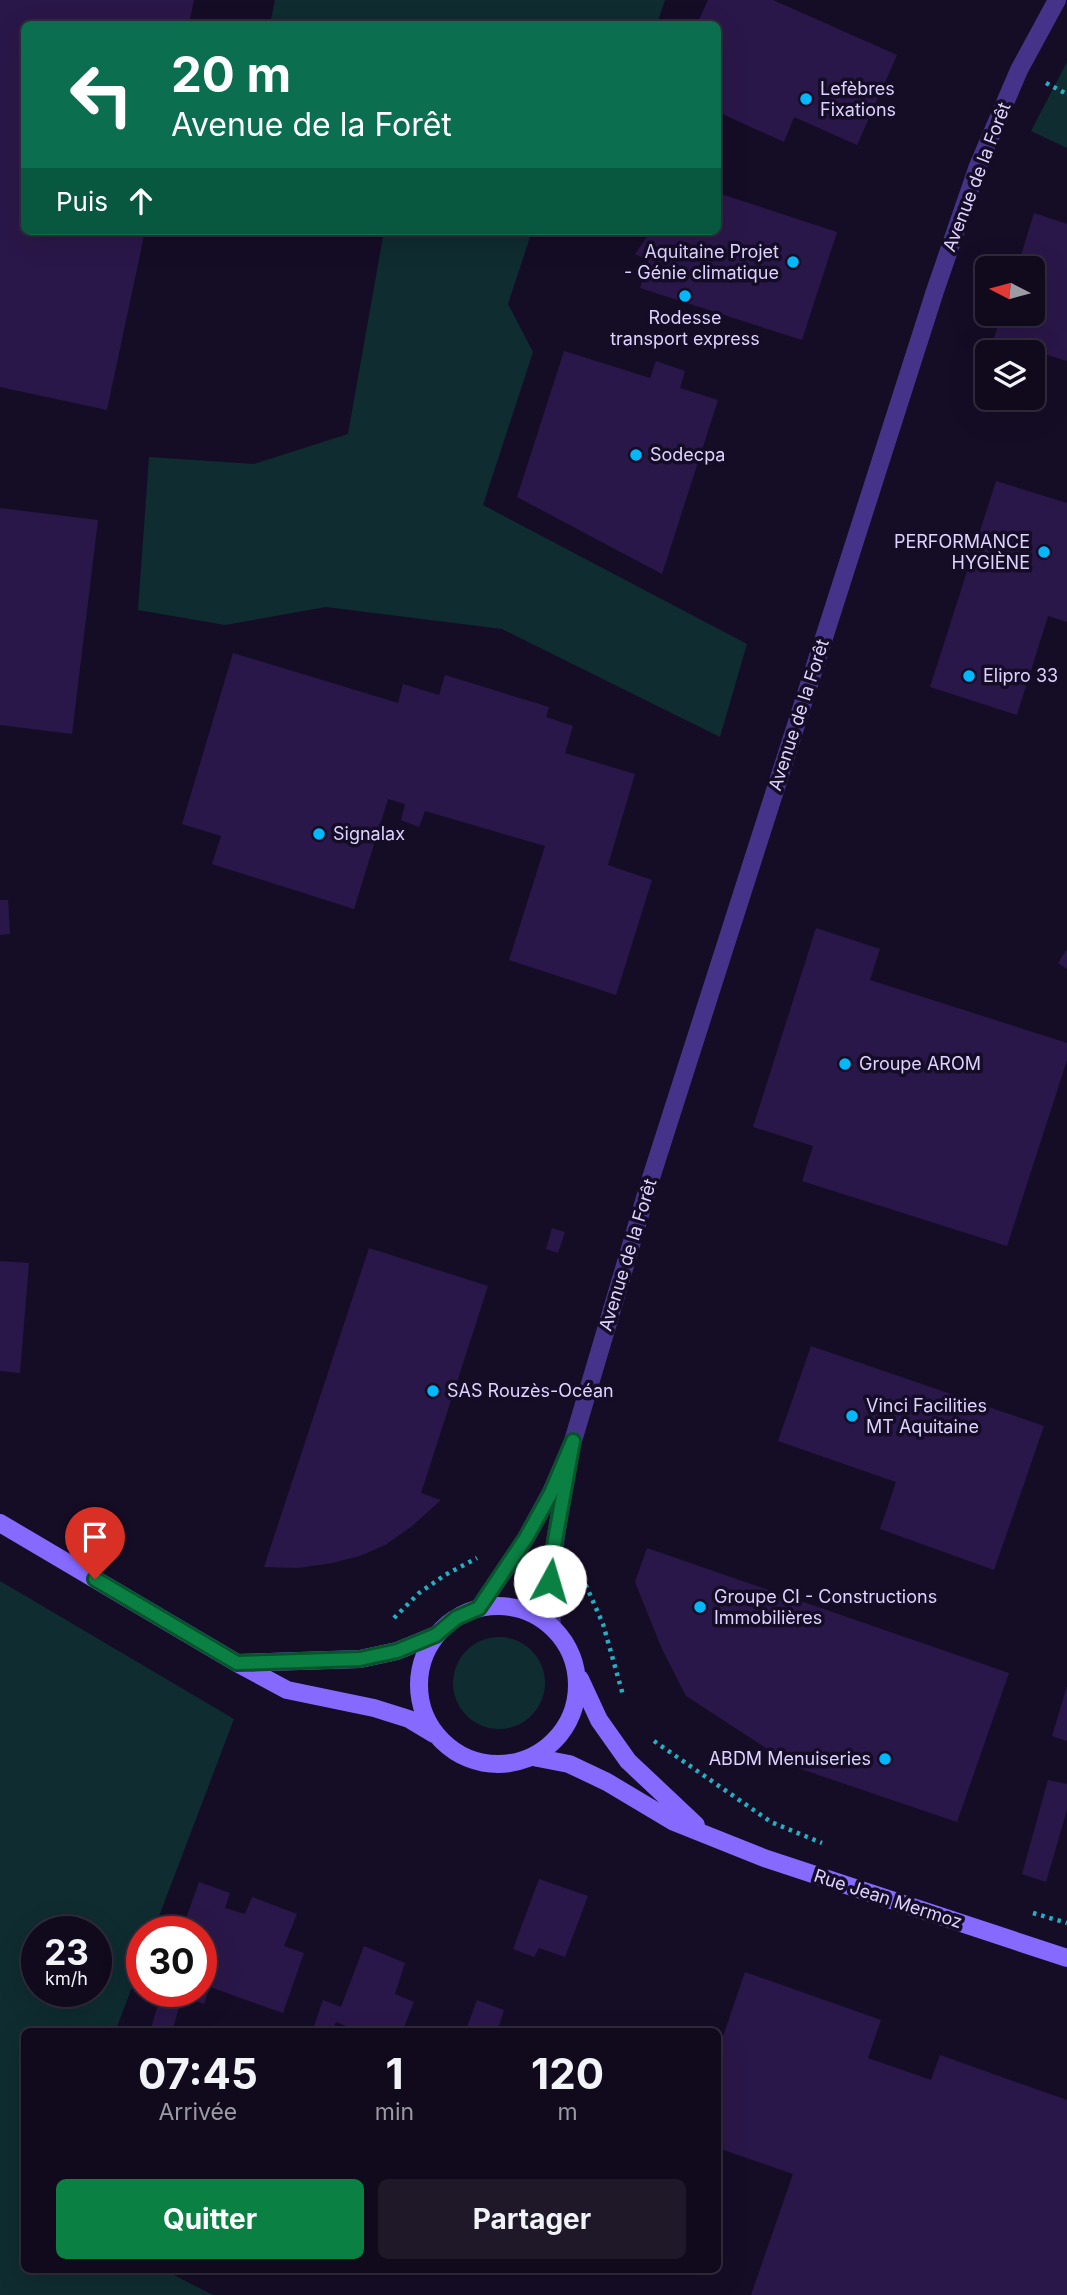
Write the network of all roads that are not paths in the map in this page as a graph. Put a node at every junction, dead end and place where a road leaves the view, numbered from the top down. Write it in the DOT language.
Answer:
graph roads {
  1 [pos="1057,0"];
  2 [pos="573,1441"];
  3 [pos="0,1523"];
  4 [pos="479,1608"];
  5 [pos="552,1626"];
  6 [pos="436,1635"];
  7 [pos="237,1663"];
  8 [pos="576,1671"];
  9 [pos="436,1735"];
  10 [pos="533,1757"];
  11 [pos="709,1837"];
  12 [pos="1067,1958"];
  1 -- 2 [label="street, Avenue de la Forêt"];
  2 -- 4 [label="street, Avenue de la Forêt"];
  2 -- 5 [label="street, Avenue de la Forêt"];
  3 -- 7 [label="street"];
  4 -- 5 [label="street"];
  4 -- 6 [label="street"];
  5 -- 8 [label="street"];
  6 -- 7 [label="street"];
  6 -- 9 [label="street"];
  7 -- 9 [label="street"];
  8 -- 10 [label="street"];
  8 -- 11 [label="street, Rue Jean Mermoz"];
  9 -- 10 [label="street"];
  10 -- 11 [label="street, Rue Jean Mermoz"];
  11 -- 12 [label="street, Rue Jean Mermoz"];
}
